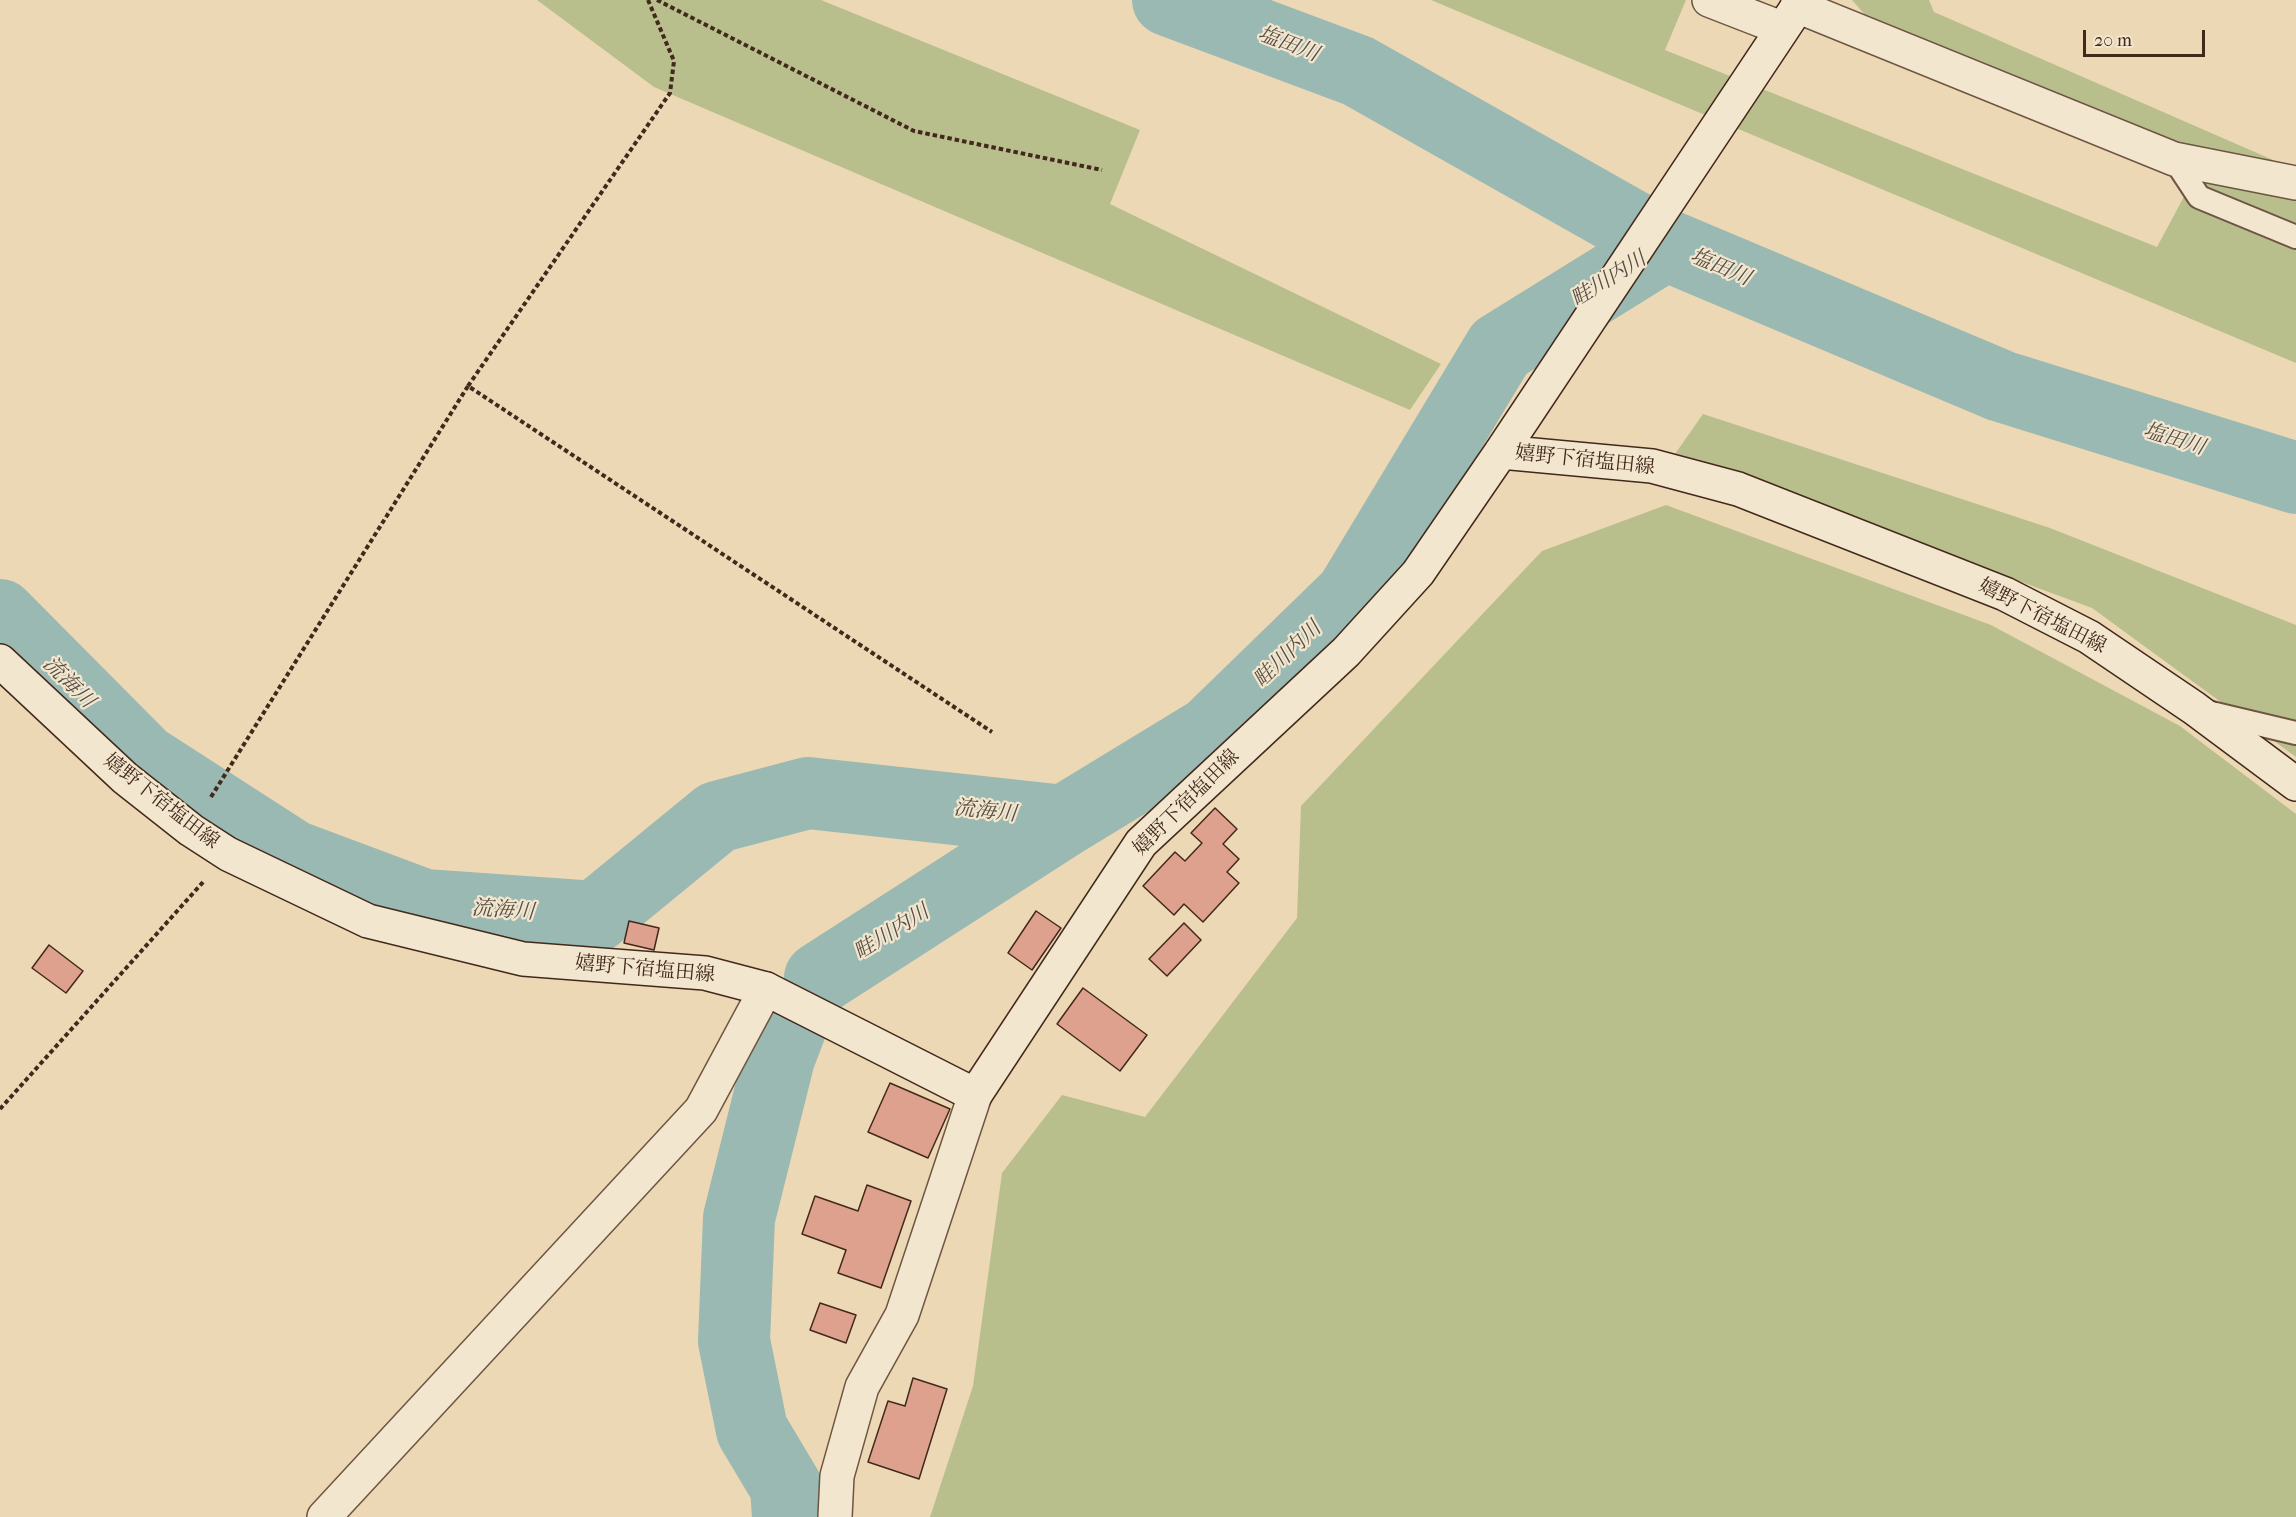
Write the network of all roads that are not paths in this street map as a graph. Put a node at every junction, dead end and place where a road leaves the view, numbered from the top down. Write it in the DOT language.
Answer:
graph roads {
  1 [pos="1709,0"];
  2 [pos="1787,20"];
  3 [pos="2174,159"];
  4 [pos="2296,183"];
  5 [pos="2296,237"];
  6 [pos="1501,452"];
  7 [pos="0,661"];
  8 [pos="2194,708"];
  9 [pos="2296,733"];
  10 [pos="2296,784"];
  11 [pos="766,988"];
  12 [pos="975,1095"];
  13 [pos="324,1517"];
  14 [pos="835,1517"];
  1 -- 2 [label="main road"];
  2 -- 3 [label="main road"];
  2 -- 6 [label="main road"];
  3 -- 4 [label="main road"];
  3 -- 5 [label="lane"];
  6 -- 8 [label="main road, 嬉野下宿塩田線"];
  6 -- 12 [label="main road, 嬉野下宿塩田線"];
  7 -- 11 [label="main road, 嬉野下宿塩田線"];
  8 -- 9 [label="lane"];
  8 -- 10 [label="main road, 嬉野下宿塩田線"];
  11 -- 12 [label="main road, 嬉野下宿塩田線"];
  11 -- 13 [label="main road"];
  12 -- 14 [label="main road"];
}
